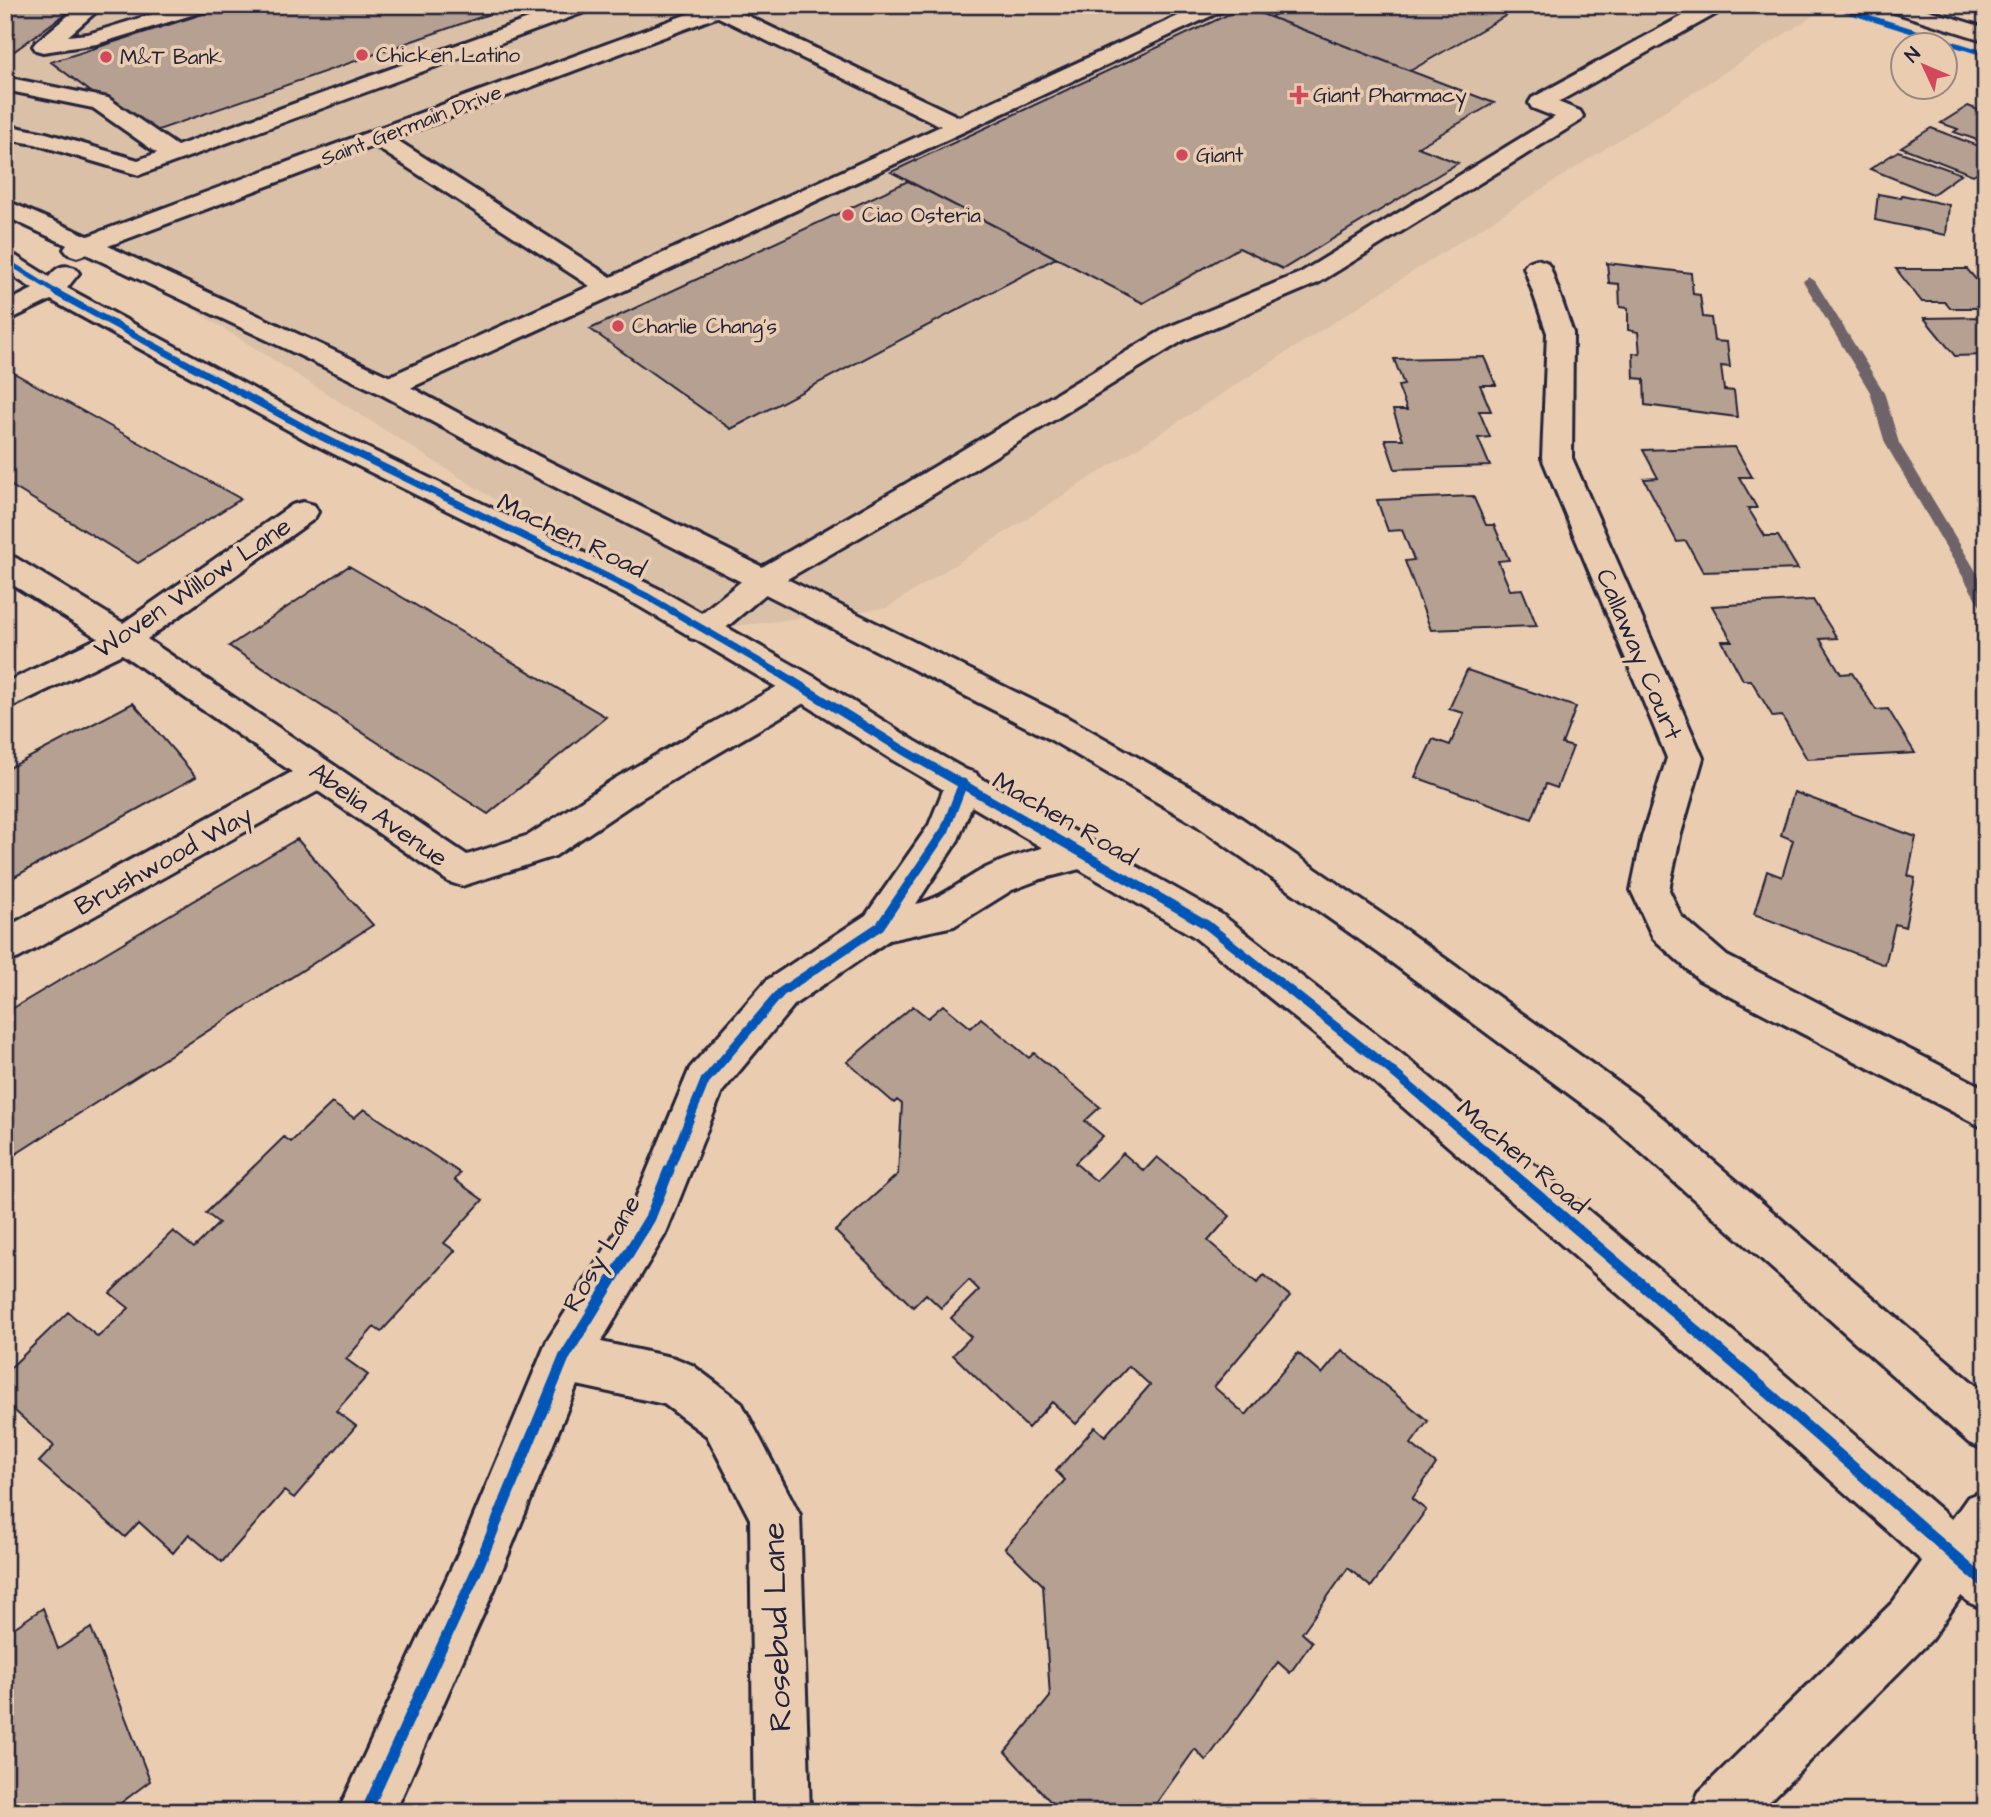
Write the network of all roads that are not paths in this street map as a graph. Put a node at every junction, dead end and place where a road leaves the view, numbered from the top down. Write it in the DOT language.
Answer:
graph roads {
  1 [pos="94,5"];
  2 [pos="204,5"];
  3 [pos="586,5"];
  4 [pos="1219,5"];
  5 [pos="1718,5"];
  6 [pos="1891,5"];
  7 [pos="719,7"];
  8 [pos="1986,36"];
  9 [pos="45,45"];
  10 [pos="13,68"];
  11 [pos="959,126"];
  12 [pos="5,132"];
  13 [pos="378,138"];
  14 [pos="175,155"];
  15 [pos="5,206"];
  16 [pos="91,245"];
  17 [pos="8,264"];
  18 [pos="47,267"];
  19 [pos="1537,267"];
  20 [pos="610,288"];
  21 [pos="5,314"];
  22 [pos="389,387"];
  23 [pos="303,512"];
  24 [pos="5,565"];
  25 [pos="764,579"];
  26 [pos="702,629"];
  27 [pos="124,639"];
  28 [pos="804,687"];
  29 [pos="5,698"];
  30 [pos="320,773"];
  31 [pos="962,783"];
  32 [pos="1086,854"];
  33 [pos="880,926"];
  34 [pos="5,947"];
  35 [pos="1986,1110"];
  36 [pos="564,1357"];
  37 [pos="1986,1426"];
  38 [pos="1986,1515"];
  39 [pos="1971,1571"];
  40 [pos="366,1812"];
  41 [pos="782,1812"];
  42 [pos="1719,1812"];
  1 -- 9 [label="street"];
  2 -- 9 [label="street"];
  3 -- 14 [label="street"];
  4 -- 11 [label="street"];
  5 -- 25 [label="street"];
  6 -- 8 [label="street"];
  7 -- 11 [label="street"];
  7 -- 13 [label="street, Saint Germain Drive"];
  9 -- 10 [label="street"];
  10 -- 14 [label="street"];
  11 -- 20 [label="street"];
  12 -- 14 [label="street"];
  13 -- 16 [label="street, Saint Germain Drive"];
  13 -- 20 [label="street"];
  15 -- 16 [label="street, Machen Road"];
  16 -- 18 [label="street, Saint Germain Drive"];
  16 -- 18 [label="street, Saint Germain Drive"];
  16 -- 22 [label="street, Machen Road"];
  17 -- 18 [label="street, Machen Road"];
  17 -- 18 [label="street, Saint Germain Drive"];
  18 -- 21 [label="street, Saint Germain Drive"];
  18 -- 26 [label="street, Machen Road"];
  19 -- 35 [label="street, Callaway Court"];
  20 -- 22 [label="street"];
  22 -- 25 [label="street, Machen Road"];
  23 -- 27 [label="street, Woven Willow Lane"];
  24 -- 27 [label="street, Abelia Avenue"];
  25 -- 26 [label="street"];
  25 -- 37 [label="street, Machen Road"];
  26 -- 28 [label="street, Machen Road"];
  27 -- 29 [label="street, Woven Willow Lane"];
  27 -- 30 [label="street, Abelia Avenue"];
  28 -- 30 [label="street, Abelia Avenue"];
  28 -- 31 [label="street, Machen Road"];
  30 -- 34 [label="street, Brushwood Way"];
  31 -- 32 [label="street, Machen Road"];
  31 -- 33 [label="street, Rosy Lane"];
  32 -- 33 [label="street, Rosy Lane"];
  32 -- 39 [label="street, Machen Road"];
  33 -- 36 [label="street, Rosy Lane"];
  36 -- 40 [label="street, Rosy Lane"];
  36 -- 41 [label="street, Rosebud Lane"];
  38 -- 39 [label="street"];
  39 -- 42 [label="street"];
}
